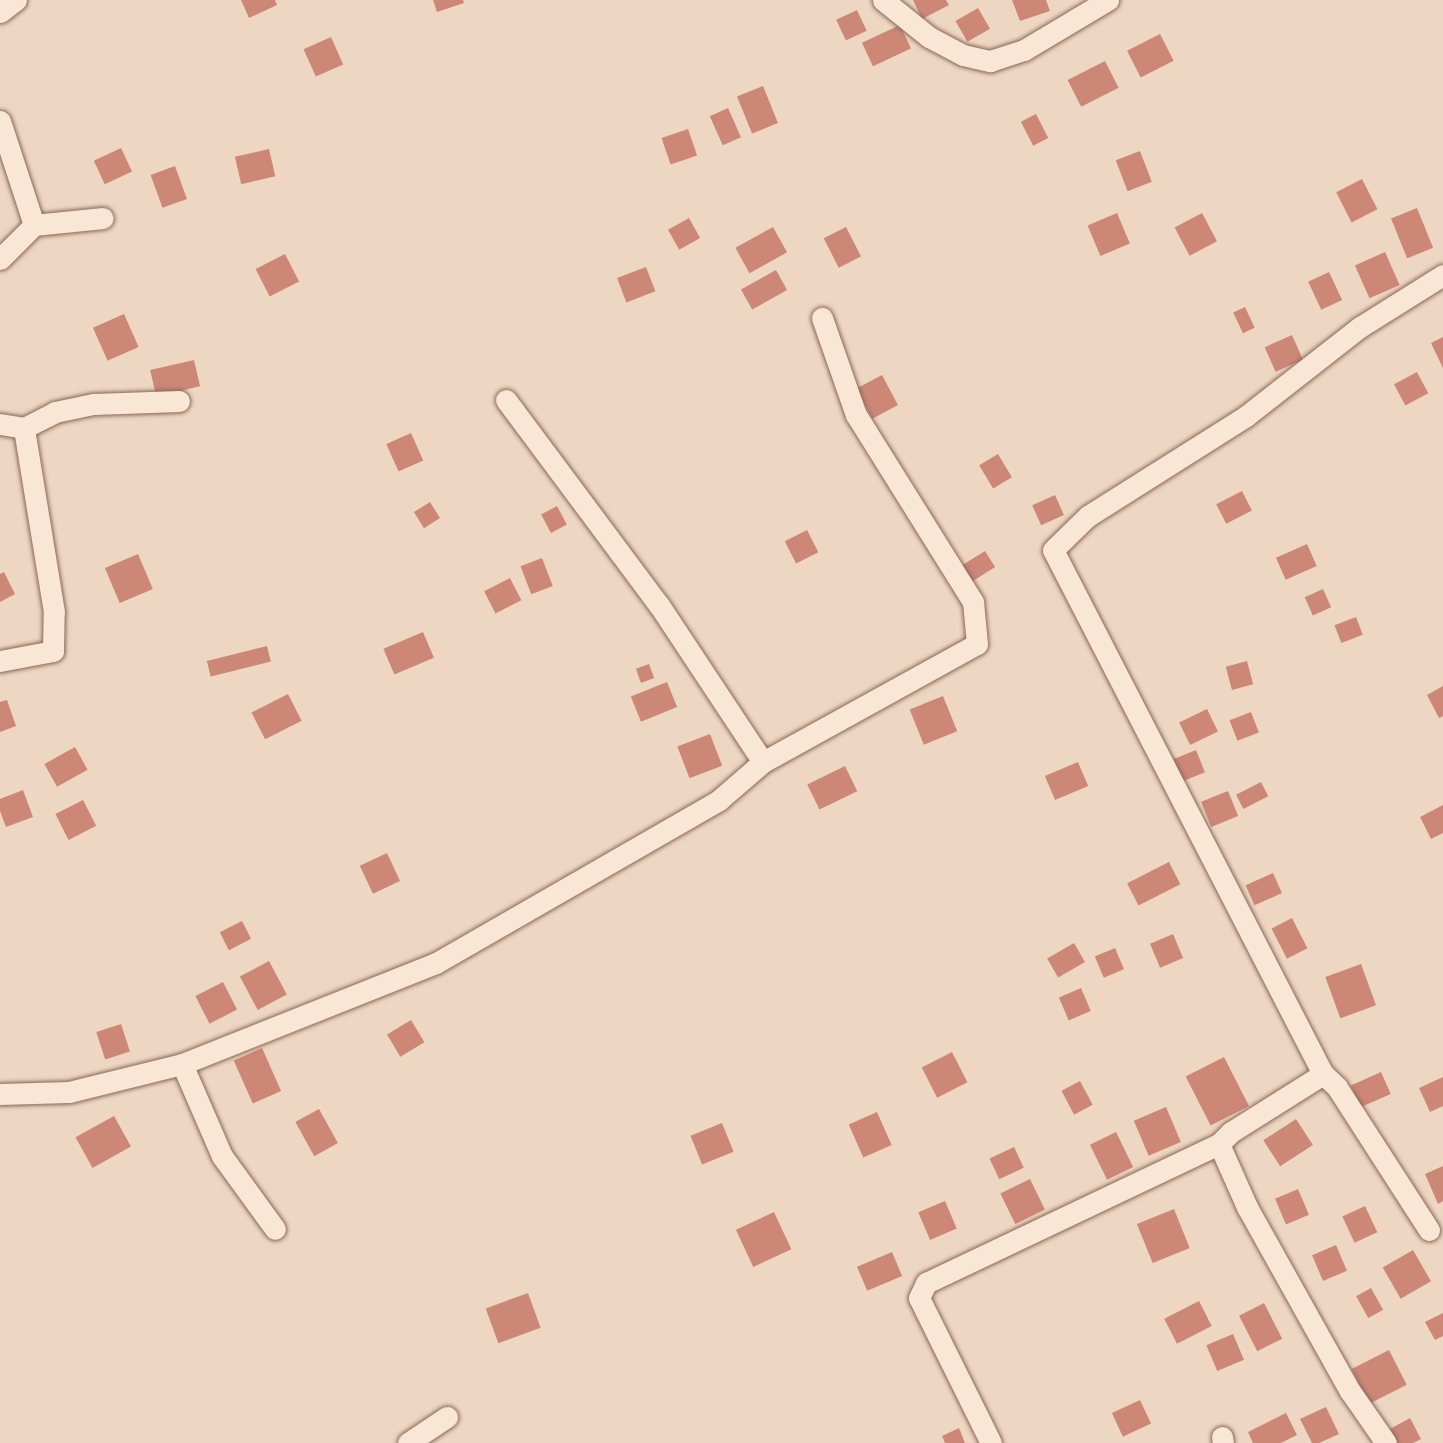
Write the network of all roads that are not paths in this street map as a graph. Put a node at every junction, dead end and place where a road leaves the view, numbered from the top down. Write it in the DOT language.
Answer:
graph roads {
  1 [pos="883,0"];
  2 [pos="1108,0"];
  3 [pos="0,121"];
  4 [pos="103,218"];
  5 [pos="34,225"];
  6 [pos="0,259"];
  7 [pos="1443,275"];
  8 [pos="822,318"];
  9 [pos="506,400"];
  10 [pos="179,401"];
  11 [pos="0,424"];
  12 [pos="24,428"];
  13 [pos="0,661"];
  14 [pos="763,762"];
  15 [pos="182,1064"];
  16 [pos="1323,1074"];
  17 [pos="0,1094"];
  18 [pos="1219,1144"];
  19 [pos="275,1229"];
  20 [pos="1429,1230"];
  21 [pos="447,1417"];
  22 [pos="408,1443"];
  23 [pos="991,1443"];
  24 [pos="1387,1443"];
  1 -- 2 [label="street"];
  3 -- 5 [label="street"];
  4 -- 5 [label="street"];
  5 -- 6 [label="street"];
  7 -- 16 [label="street"];
  8 -- 14 [label="street"];
  9 -- 14 [label="street"];
  10 -- 12 [label="street"];
  11 -- 12 [label="street"];
  12 -- 13 [label="street"];
  14 -- 15 [label="street"];
  15 -- 17 [label="street"];
  15 -- 19 [label="street"];
  16 -- 18 [label="street"];
  16 -- 20 [label="street"];
  18 -- 23 [label="street"];
  18 -- 24 [label="street"];
  21 -- 22 [label="street"];
}
